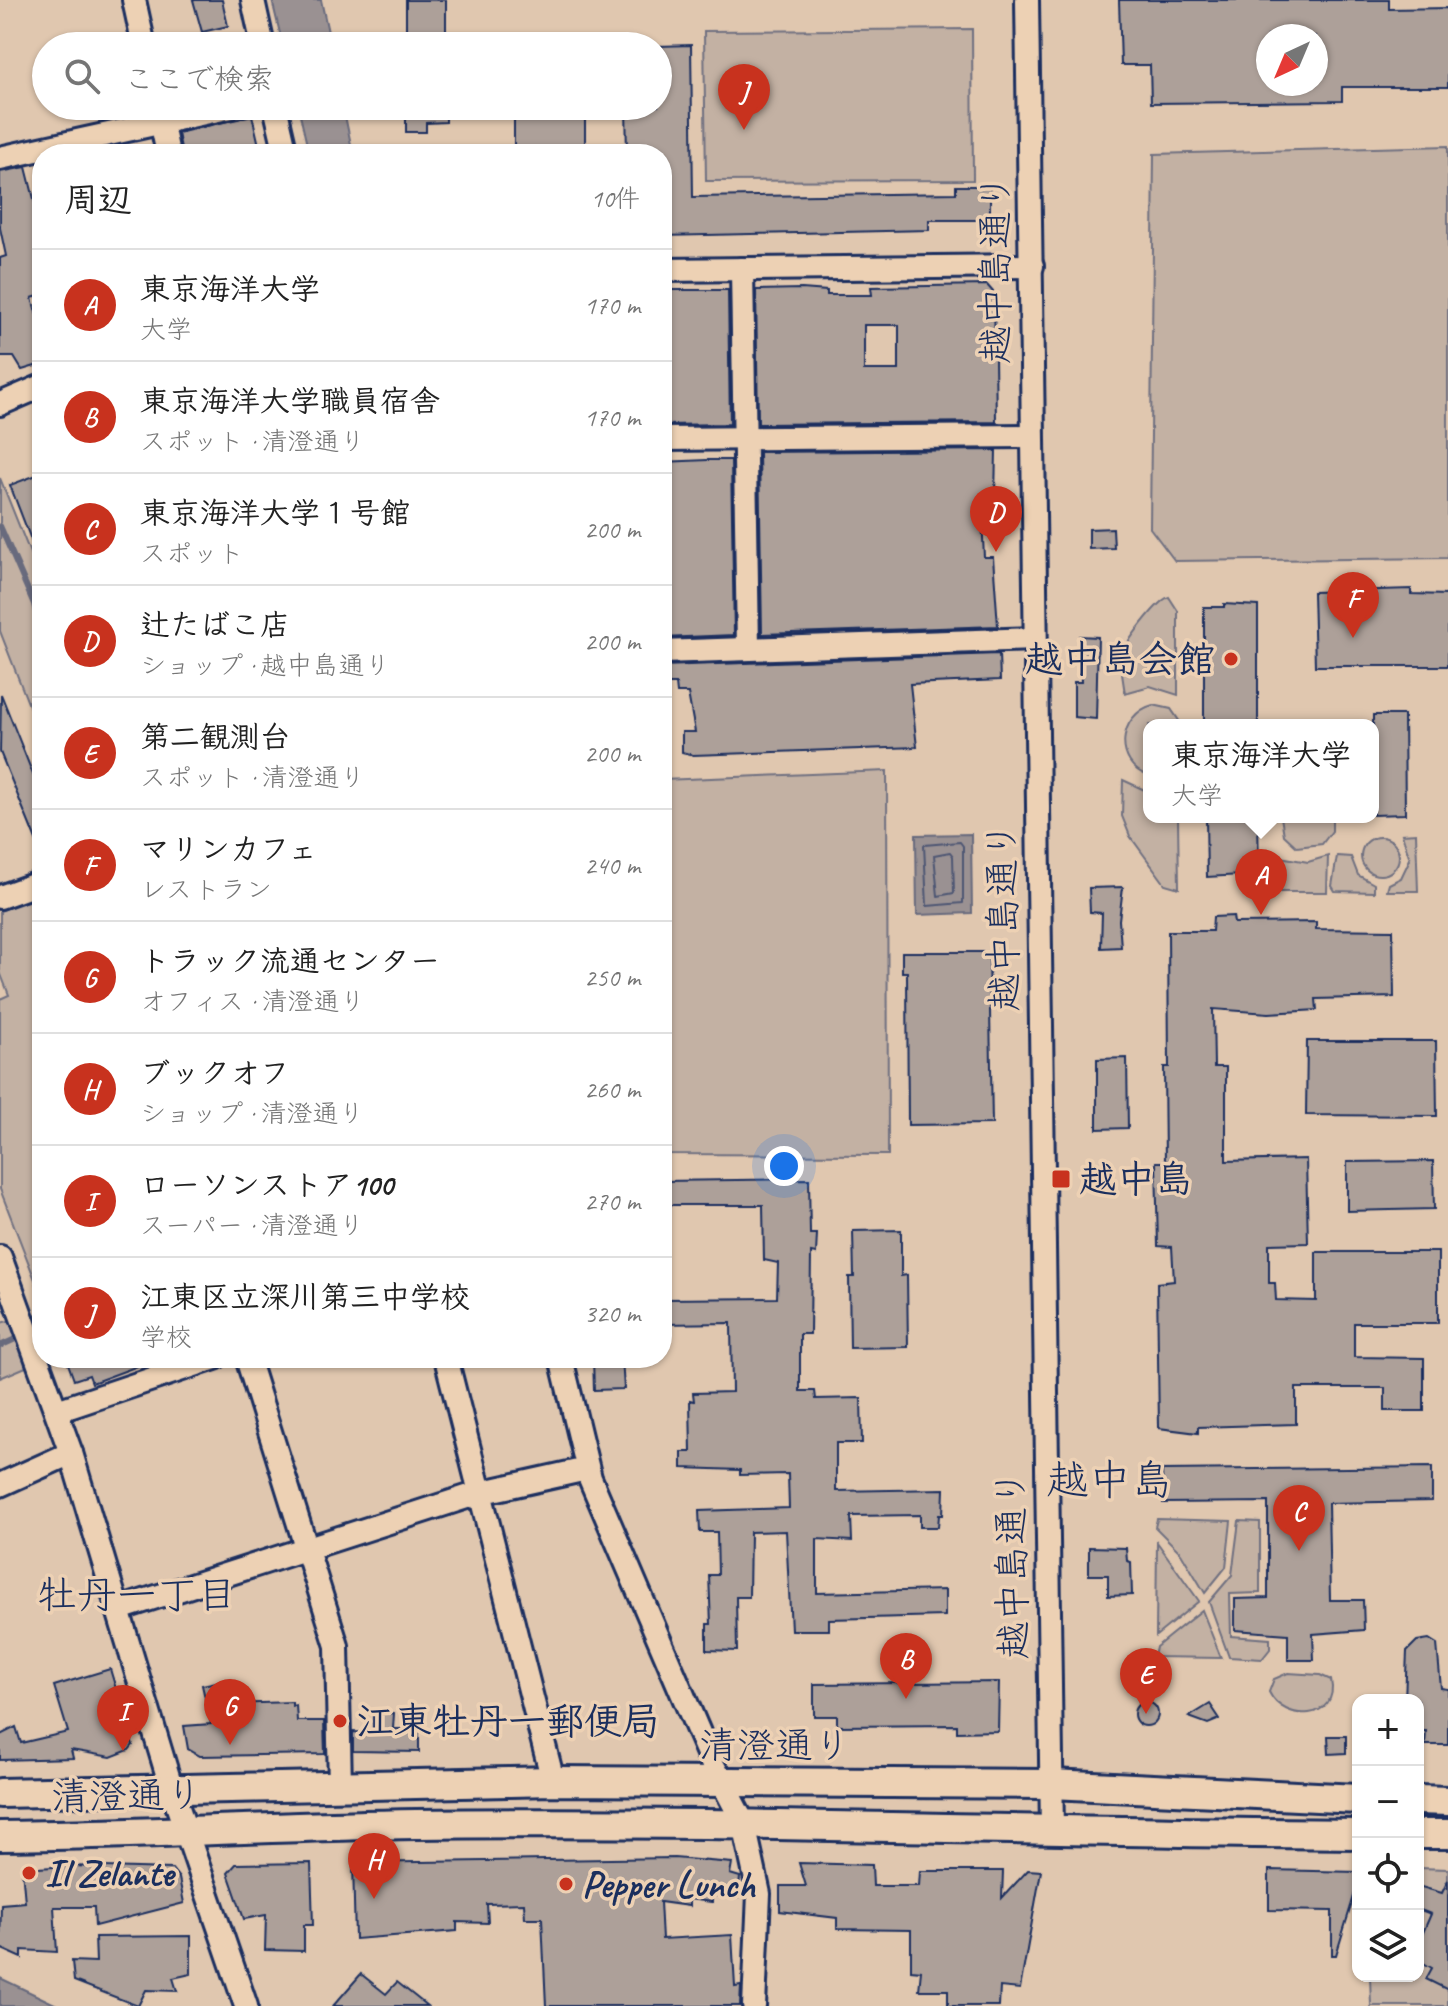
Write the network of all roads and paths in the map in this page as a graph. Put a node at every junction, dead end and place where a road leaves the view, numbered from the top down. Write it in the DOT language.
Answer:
graph roads {
  1 [pos="134,0"];
  2 [pos="253,0"];
  3 [pos="1027,0"];
  4 [pos="141,32"];
  5 [pos="260,32"];
  6 [pos="141,120"];
  7 [pos="161,120"];
  8 [pos="278,120"];
  9 [pos="52,144"];
  10 [pos="166,144"];
  11 [pos="284,144"];
  12 [pos="32,149"];
  13 [pos="0,158"];
  14 [pos="1032,266"];
  15 [pos="742,269"];
  16 [pos="672,270"];
  17 [pos="32,390"];
  18 [pos="0,404"];
  19 [pos="1031,436"];
  20 [pos="744,437"];
  21 [pos="672,439"];
  22 [pos="1034,639"];
  23 [pos="748,648"];
  24 [pos="672,652"];
  25 [pos="32,886"];
  26 [pos="0,897"];
  27 [pos="1,1261"];
  28 [pos="32,1339"];
  29 [pos="43,1368"];
  30 [pos="185,1368"];
  31 [pos="250,1368"];
  32 [pos="448,1368"];
  33 [pos="563,1368"];
  34 [pos="57,1411"];
  35 [pos="71,1453"];
  36 [pos="587,1469"];
  37 [pos="0,1485"];
  38 [pos="479,1493"];
  39 [pos="306,1549"];
  40 [pos="119,1609"];
  41 [pos="718,1773"];
  42 [pos="553,1781"];
  43 [pos="1052,1784"];
  44 [pos="340,1786"];
  45 [pos="172,1790"];
  46 [pos="0,1793"];
  47 [pos="1352,1799"];
  48 [pos="1424,1800"];
  49 [pos="1448,1801"];
  50 [pos="744,1824"];
  51 [pos="1052,1832"];
  52 [pos="188,1834"];
  53 [pos="1352,1834"];
  54 [pos="1424,1834"];
  55 [pos="1448,1834"];
  56 [pos="0,1836"];
  57 [pos="246,2006"];
  58 [pos="754,2006"];
  1 -- 4 [label="street"];
  2 -- 5 [label="street"];
  3 -- 14 [label="street, 越中島通り"];
  6 -- 9 [label="street"];
  7 -- 10 [label="street"];
  8 -- 11 [label="street"];
  12 -- 13 [label="street"];
  14 -- 15 [label="street"];
  14 -- 19 [label="street, 越中島通り"];
  15 -- 16 [label="street"];
  15 -- 20 [label="street"];
  17 -- 18 [label="street"];
  19 -- 20 [label="street"];
  19 -- 22 [label="street, 越中島通り"];
  20 -- 21 [label="street"];
  20 -- 23 [label="street"];
  22 -- 23 [label="street"];
  22 -- 43 [label="street, 越中島通り"];
  23 -- 24 [label="street"];
  25 -- 26 [label="street"];
  27 -- 28 [label="street"];
  29 -- 34 [label="street"];
  30 -- 34 [label="street"];
  31 -- 39 [label="street"];
  32 -- 38 [label="street"];
  33 -- 36 [label="street"];
  34 -- 35 [label="street"];
  35 -- 37 [label="street"];
  35 -- 40 [label="street"];
  36 -- 38 [label="street"];
  36 -- 41 [label="street"];
  38 -- 39 [label="street"];
  38 -- 42 [label="street"];
  39 -- 40 [label="street"];
  39 -- 44 [label="street"];
  40 -- 45 [label="street"];
  41 -- 42 [label="main road, 清澄通り"];
  41 -- 43 [label="main road, 清澄通り"];
  41 -- 50 [label="street"];
  42 -- 44 [label="main road, 清澄通り"];
  43 -- 47 [label="main road, 清澄通り"];
  43 -- 51 [label="street, 越中島通り"];
  44 -- 45 [label="main road, 清澄通り"];
  45 -- 46 [label="main road, 清澄通り"];
  45 -- 52 [label="street"];
  48 -- 49 [label="main road"];
  50 -- 51 [label="main road, 清澄通り"];
  50 -- 52 [label="main road, 清澄通り"];
  50 -- 58 [label="street"];
  51 -- 53 [label="main road, 清澄通り"];
  52 -- 56 [label="main road, 清澄通り"];
  52 -- 57 [label="street"];
  54 -- 55 [label="main road"];
}
